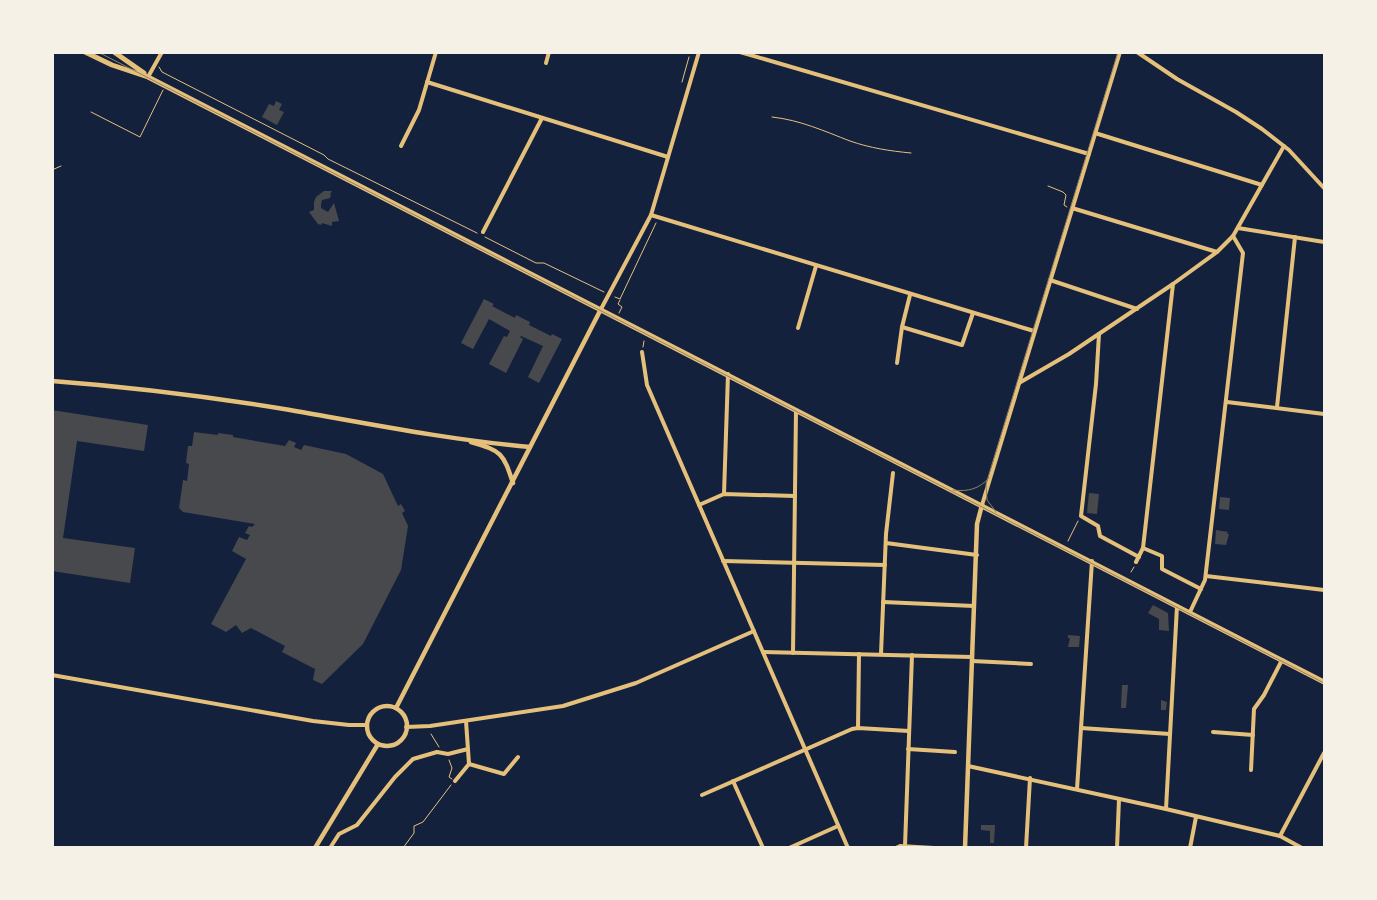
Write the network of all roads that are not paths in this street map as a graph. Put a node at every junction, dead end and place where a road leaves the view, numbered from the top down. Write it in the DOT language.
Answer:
graph roads {
  1 [pos="85,52"];
  2 [pos="114,52"];
  3 [pos="162,52"];
  4 [pos="436,52"];
  5 [pos="549,52"];
  6 [pos="699,52"];
  7 [pos="740,52"];
  8 [pos="1120,52"];
  9 [pos="1137,52"];
  10 [pos="546,64"];
  11 [pos="148,77"];
  12 [pos="427,82"];
  13 [pos="542,118"];
  14 [pos="1095,133"];
  15 [pos="401,146"];
  16 [pos="1284,146"];
  17 [pos="1089,154"];
  18 [pos="668,157"];
  19 [pos="1262,185"];
  20 [pos="1324,188"];
  21 [pos="1072,208"];
  22 [pos="651,215"];
  23 [pos="1238,228"];
  24 [pos="483,232"];
  25 [pos="1233,236"];
  26 [pos="1295,237"];
  27 [pos="1324,242"];
  28 [pos="1217,252"];
  29 [pos="816,266"];
  30 [pos="1050,280"];
  31 [pos="1174,284"];
  32 [pos="910,295"];
  33 [pos="601,309"];
  34 [pos="1137,309"];
  35 [pos="973,313"];
  36 [pos="902,327"];
  37 [pos="798,328"];
  38 [pos="1034,331"];
  39 [pos="1099,334"];
  40 [pos="642,352"];
  41 [pos="898,363"];
  42 [pos="728,374"];
  43 [pos="52,381"];
  44 [pos="1019,383"];
  45 [pos="1227,402"];
  46 [pos="1277,407"];
  47 [pos="796,409"];
  48 [pos="1324,414"];
  49 [pos="455,437"];
  50 [pos="530,447"];
  51 [pos="893,472"];
  52 [pos="512,483"];
  53 [pos="724,494"];
  54 [pos="795,496"];
  55 [pos="699,505"];
  56 [pos="982,505"];
  57 [pos="886,543"];
  58 [pos="1143,548"];
  59 [pos="977,555"];
  60 [pos="1139,557"];
  61 [pos="723,561"];
  62 [pos="1092,561"];
  63 [pos="1136,562"];
  64 [pos="794,564"];
  65 [pos="885,565"];
  66 [pos="1206,576"];
  67 [pos="1201,589"];
  68 [pos="1324,590"];
  69 [pos="883,602"];
  70 [pos="974,606"];
  71 [pos="1177,606"];
  72 [pos="1190,612"];
  73 [pos="754,631"];
  74 [pos="763,652"];
  75 [pos="793,653"];
  76 [pos="859,654"];
  77 [pos="881,654"];
  78 [pos="912,655"];
  79 [pos="972,659"];
  80 [pos="1282,660"];
  81 [pos="1031,664"];
  82 [pos="52,675"];
  83 [pos="1324,682"];
  84 [pos="396,708"];
  85 [pos="466,721"];
  86 [pos="367,725"];
  87 [pos="406,727"];
  88 [pos="858,728"];
  89 [pos="1081,728"];
  90 [pos="909,731"];
  91 [pos="1213,732"];
  92 [pos="1170,734"];
  93 [pos="1253,735"];
  94 [pos="378,744"];
  95 [pos="468,749"];
  96 [pos="805,749"];
  97 [pos="908,749"];
  98 [pos="955,752"];
  99 [pos="1324,753"];
  100 [pos="518,756"];
  101 [pos="469,764"];
  102 [pos="968,766"];
  103 [pos="1251,770"];
  104 [pos="1030,778"];
  105 [pos="455,781"];
  106 [pos="733,782"];
  107 [pos="1077,789"];
  108 [pos="702,795"];
  109 [pos="1119,799"];
  110 [pos="1166,809"];
  111 [pos="1196,817"];
  112 [pos="838,826"];
  113 [pos="1280,836"];
  114 [pos="904,846"];
  115 [pos="315,848"];
  116 [pos="330,848"];
  117 [pos="763,848"];
  118 [pos="789,848"];
  119 [pos="848,848"];
  120 [pos="896,848"];
  121 [pos="934,848"];
  122 [pos="965,848"];
  123 [pos="1026,848"];
  124 [pos="1117,848"];
  125 [pos="1190,848"];
  126 [pos="1302,848"];
  1 -- 11 [label="main road"];
  2 -- 11 [label="main road"];
  3 -- 11 [label="street"];
  4 -- 12 [label="street"];
  5 -- 10 [label="street"];
  6 -- 18 [label="street"];
  7 -- 17 [label="street"];
  8 -- 14 [label="street"];
  9 -- 16 [label="street"];
  11 -- 33 [label="main road"];
  12 -- 13 [label="street"];
  12 -- 15 [label="street"];
  13 -- 18 [label="street"];
  13 -- 24 [label="street"];
  14 -- 17 [label="street"];
  14 -- 19 [label="street"];
  16 -- 19 [label="street"];
  16 -- 20 [label="street"];
  17 -- 21 [label="street"];
  18 -- 22 [label="street"];
  19 -- 23 [label="street"];
  21 -- 28 [label="street"];
  21 -- 30 [label="street"];
  22 -- 29 [label="street"];
  22 -- 33 [label="street"];
  23 -- 25 [label="street"];
  23 -- 26 [label="street"];
  25 -- 28 [label="street"];
  25 -- 45 [label="street"];
  26 -- 27 [label="street"];
  26 -- 46 [label="street"];
  28 -- 31 [label="street"];
  29 -- 32 [label="street"];
  29 -- 37 [label="street"];
  30 -- 34 [label="street"];
  30 -- 38 [label="street"];
  31 -- 34 [label="street"];
  31 -- 58 [label="street"];
  32 -- 35 [label="street"];
  32 -- 36 [label="street"];
  33 -- 42 [label="main road"];
  33 -- 50 [label="street"];
  34 -- 39 [label="street"];
  35 -- 36 [label="street"];
  35 -- 38 [label="street"];
  36 -- 41 [label="street"];
  38 -- 44 [label="street"];
  39 -- 44 [label="street"];
  39 -- 60 [label="street"];
  40 -- 55 [label="street"];
  42 -- 47 [label="main road"];
  42 -- 53 [label="street"];
  43 -- 49 [label="street"];
  44 -- 56 [label="street"];
  45 -- 46 [label="street"];
  45 -- 66 [label="street"];
  46 -- 48 [label="street"];
  47 -- 54 [label="street"];
  47 -- 56 [label="main road"];
  49 -- 50 [label="street"];
  49 -- 52 [label="street"];
  50 -- 52 [label="street"];
  51 -- 57 [label="street"];
  52 -- 84 [label="street"];
  53 -- 54 [label="street"];
  53 -- 55 [label="street"];
  54 -- 64 [label="street"];
  55 -- 61 [label="street"];
  56 -- 59 [label="street"];
  56 -- 62 [label="main road"];
  57 -- 59 [label="street"];
  57 -- 65 [label="street"];
  58 -- 60 [label="street"];
  58 -- 67 [label="street"];
  59 -- 70 [label="street"];
  60 -- 63 [label="street"];
  61 -- 64 [label="street"];
  61 -- 73 [label="street"];
  62 -- 71 [label="main road"];
  62 -- 89 [label="street"];
  64 -- 65 [label="street"];
  64 -- 75 [label="street"];
  65 -- 69 [label="street"];
  66 -- 67 [label="street"];
  66 -- 68 [label="street"];
  67 -- 72 [label="street"];
  69 -- 70 [label="street"];
  69 -- 77 [label="street"];
  70 -- 79 [label="street"];
  71 -- 72 [label="main road"];
  71 -- 92 [label="street"];
  72 -- 80 [label="main road"];
  73 -- 74 [label="street"];
  73 -- 85 [label="street"];
  74 -- 75 [label="street"];
  74 -- 96 [label="street"];
  75 -- 76 [label="street"];
  76 -- 77 [label="street"];
  76 -- 88 [label="street"];
  77 -- 78 [label="street"];
  78 -- 79 [label="street"];
  78 -- 90 [label="street"];
  79 -- 81 [label="street"];
  79 -- 102 [label="street"];
  80 -- 83 [label="main road"];
  80 -- 93 [label="street"];
  82 -- 86 [label="street"];
  84 -- 86 [label="street"];
  84 -- 87 [label="street"];
  85 -- 87 [label="street"];
  85 -- 95 [label="street"];
  86 -- 94 [label="street"];
  87 -- 94 [label="street"];
  88 -- 90 [label="street"];
  88 -- 96 [label="street"];
  89 -- 92 [label="street"];
  89 -- 107 [label="street"];
  90 -- 97 [label="street"];
  91 -- 93 [label="street"];
  92 -- 110 [label="street"];
  93 -- 103 [label="street"];
  94 -- 115 [label="street"];
  95 -- 101 [label="street"];
  95 -- 116 [label="street"];
  96 -- 106 [label="street"];
  96 -- 112 [label="street"];
  97 -- 98 [label="street"];
  97 -- 114 [label="street"];
  99 -- 113 [label="street"];
  100 -- 101 [label="street"];
  101 -- 105 [label="street"];
  102 -- 104 [label="street"];
  102 -- 122 [label="street"];
  104 -- 107 [label="street"];
  104 -- 123 [label="street"];
  106 -- 108 [label="street"];
  106 -- 117 [label="street"];
  107 -- 109 [label="street"];
  109 -- 110 [label="street"];
  109 -- 124 [label="street"];
  110 -- 111 [label="street"];
  111 -- 113 [label="street"];
  111 -- 125 [label="street"];
  112 -- 118 [label="street"];
  112 -- 119 [label="street"];
  113 -- 126 [label="street"];
  114 -- 120 [label="street"];
  114 -- 121 [label="street"];
}
